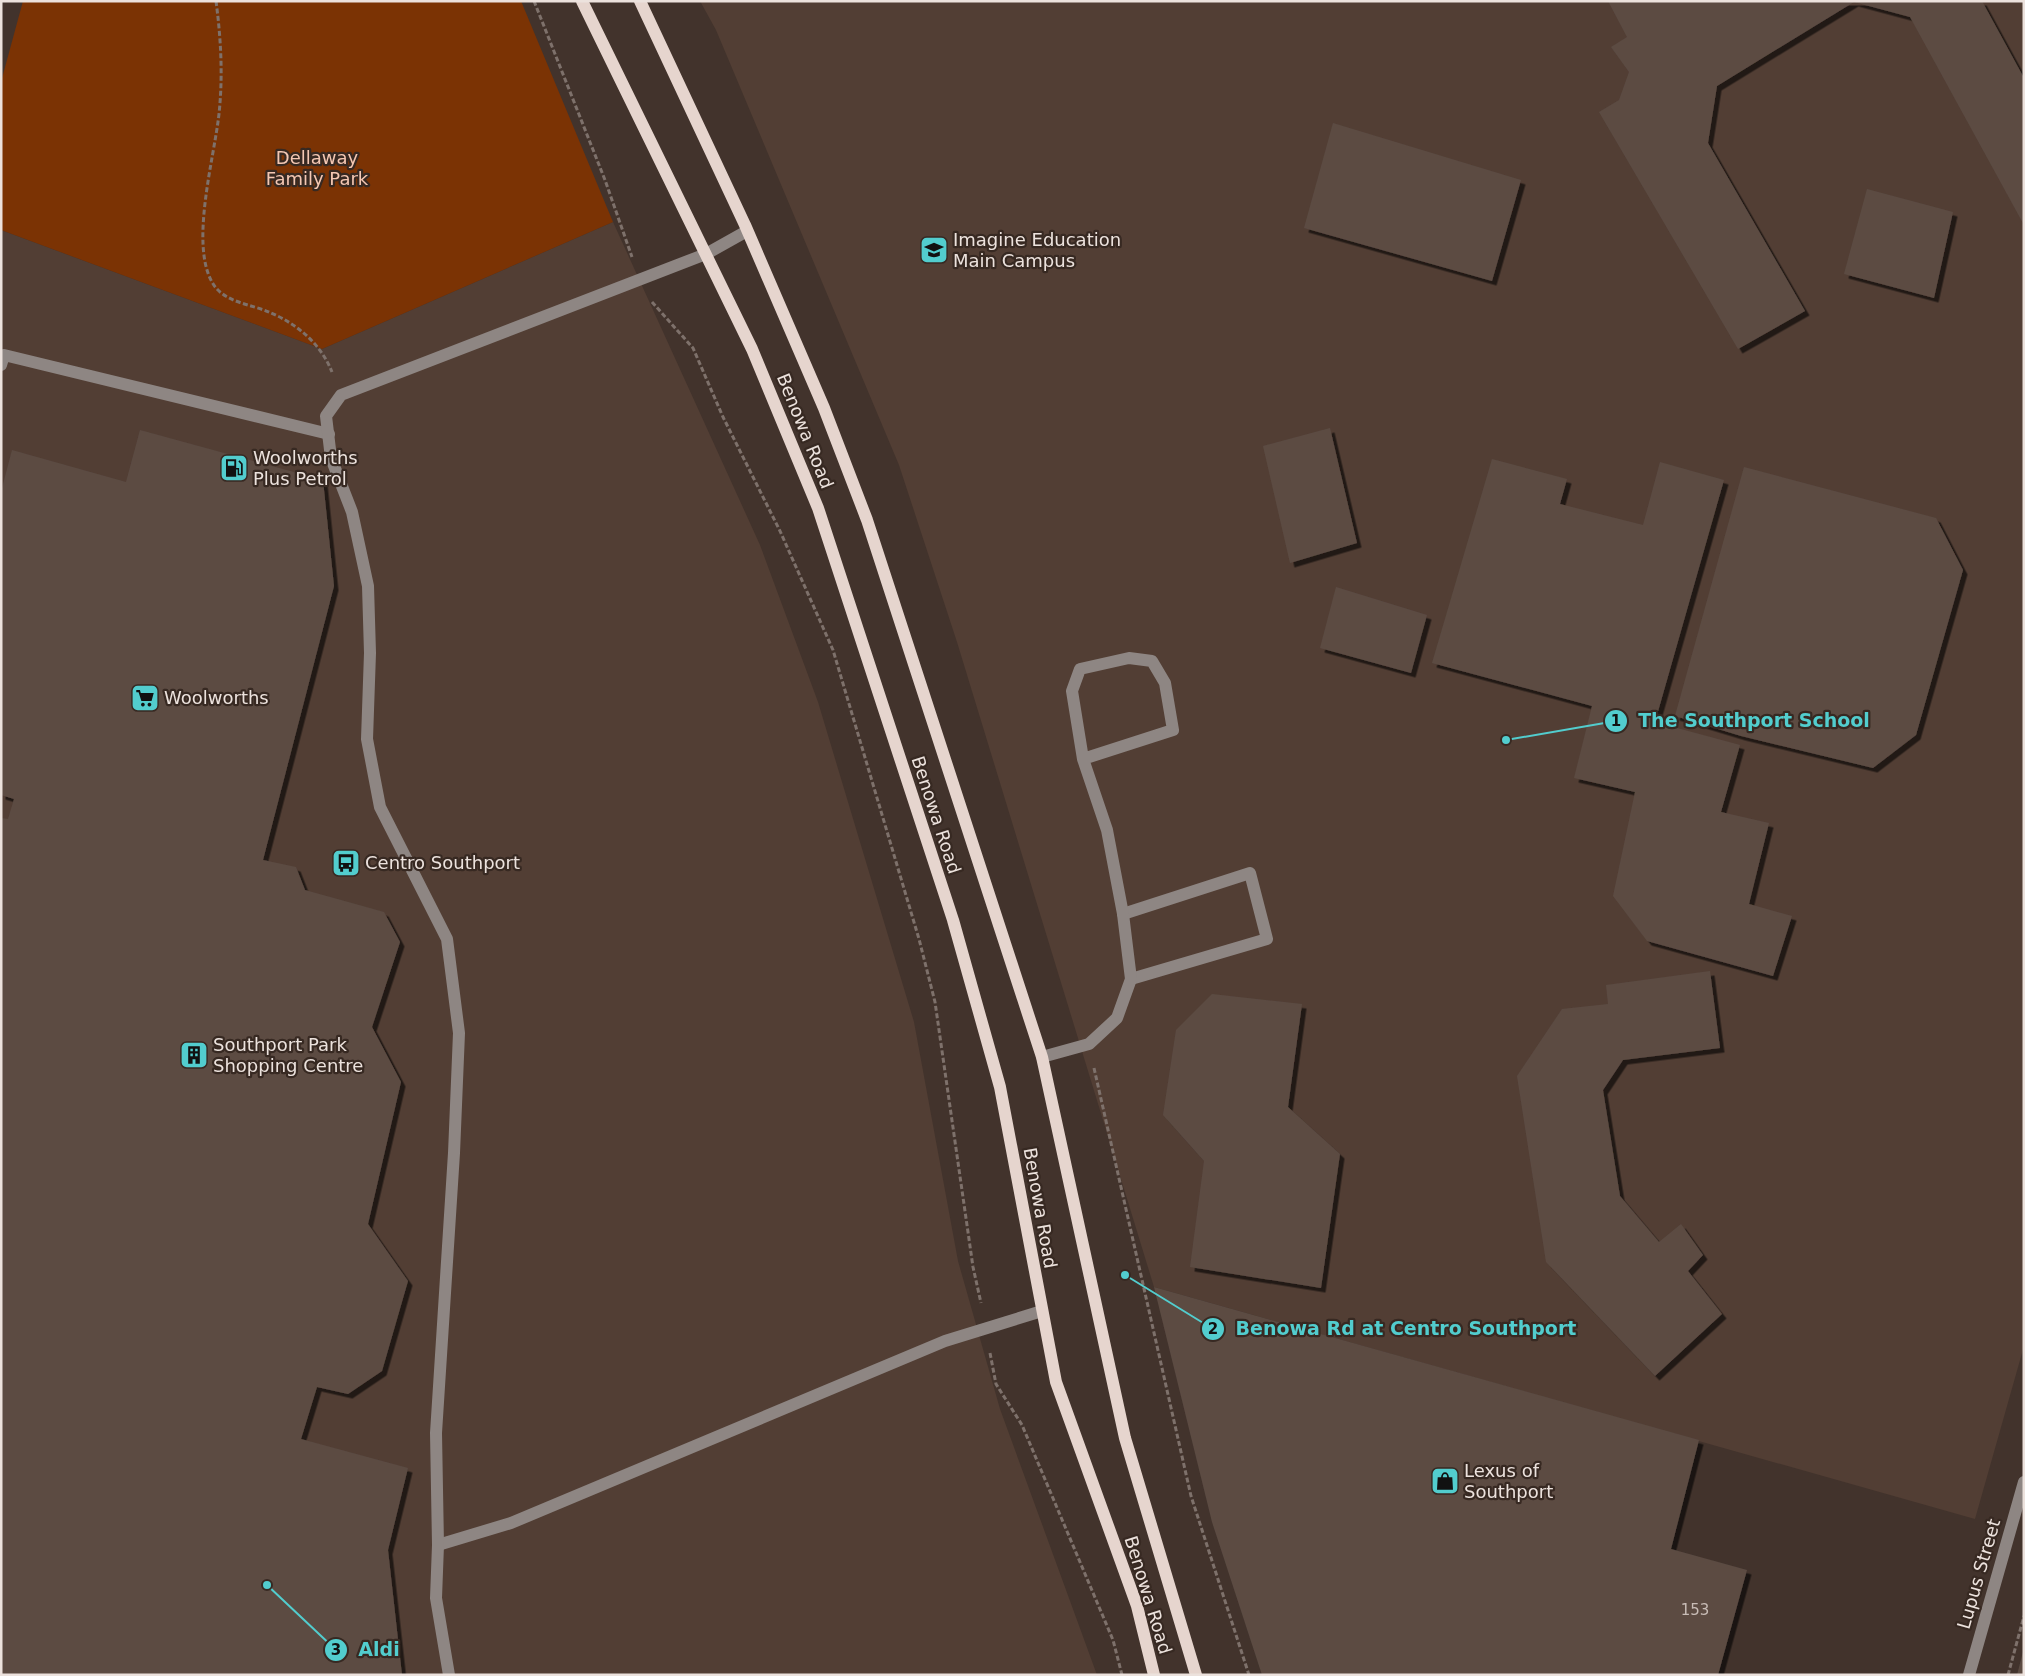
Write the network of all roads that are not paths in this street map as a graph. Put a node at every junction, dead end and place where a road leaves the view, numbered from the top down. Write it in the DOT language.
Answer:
graph roads {
  1 [pos="582,1"];
  2 [pos="640,1"];
  3 [pos="747,231"];
  4 [pos="706,254"];
  5 [pos="1,365"];
  6 [pos="329,434"];
  7 [pos="1084,759"];
  8 [pos="1123,914"];
  9 [pos="1131,979"];
  10 [pos="1042,1058"];
  11 [pos="1042,1311"];
  12 [pos="2024,1482"];
  13 [pos="438,1545"];
  14 [pos="449,1675"];
  15 [pos="1154,1675"];
  16 [pos="1196,1675"];
  17 [pos="1969,1675"];
  1 -- 4 [label="main road, Benowa Road"];
  2 -- 3 [label="main road, Benowa Road"];
  3 -- 4 [label="street"];
  3 -- 10 [label="main road, Benowa Road"];
  4 -- 6 [label="street"];
  4 -- 11 [label="main road, Benowa Road"];
  5 -- 6 [label="street"];
  6 -- 13 [label="street"];
  7 -- 7 [label="street"];
  7 -- 8 [label="street"];
  8 -- 9 [label="street"];
  8 -- 9 [label="street"];
  9 -- 10 [label="street"];
  10 -- 16 [label="main road, Benowa Road"];
  11 -- 13 [label="street"];
  11 -- 15 [label="main road, Benowa Road"];
  12 -- 17 [label="street, Lupus Street"];
  13 -- 14 [label="street"];
}
